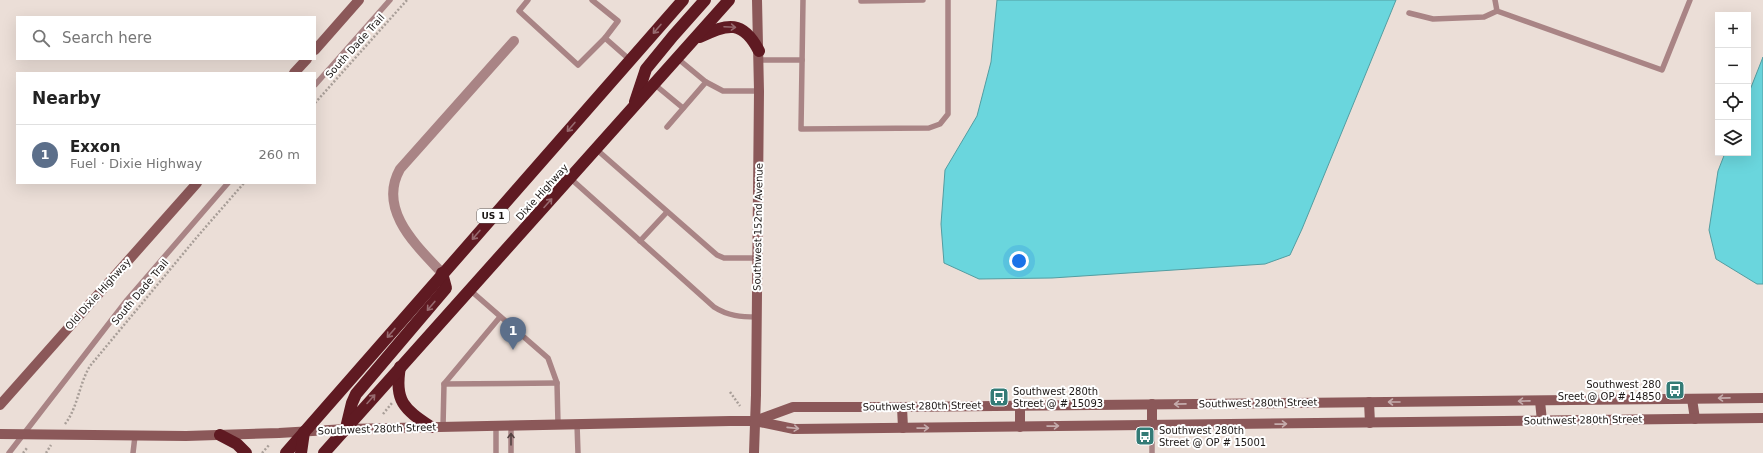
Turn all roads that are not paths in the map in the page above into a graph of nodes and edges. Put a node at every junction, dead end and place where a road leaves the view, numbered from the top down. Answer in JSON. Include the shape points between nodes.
{"nodes":[{"id":1,"x":359,"y":0,"type":"edge"},
{"id":2,"x":390,"y":0,"type":"edge"},
{"id":3,"x":528,"y":0,"type":"edge"},
{"id":4,"x":592,"y":0,"type":"edge"},
{"id":5,"x":683,"y":0,"type":"edge"},
{"id":6,"x":705,"y":0,"type":"edge"},
{"id":7,"x":729,"y":0,"type":"edge"},
{"id":8,"x":757,"y":0,"type":"edge"},
{"id":9,"x":803,"y":0,"type":"edge"},
{"id":10,"x":923,"y":0,"type":"edge"},
{"id":11,"x":948,"y":0,"type":"edge"},
{"id":12,"x":1495,"y":0,"type":"edge"},
{"id":13,"x":1690,"y":0,"type":"edge"},
{"id":14,"x":861,"y":1,"type":"edge"},
{"id":15,"x":1497,"y":11,"type":"junction"},
{"id":16,"x":1409,"y":13,"type":"dead end"},
{"id":17,"x":604,"y":38,"type":"junction"},
{"id":18,"x":694,"y":40,"type":"junction"},
{"id":19,"x":514,"y":41,"type":"dead end"},
{"id":20,"x":316,"y":49,"type":"edge"},
{"id":21,"x":759,"y":56,"type":"junction"},
{"id":22,"x":677,"y":58,"type":"junction"},
{"id":23,"x":306,"y":60,"type":"edge"},
{"id":24,"x":630,"y":60,"type":"junction"},
{"id":25,"x":802,"y":60,"type":"junction"},
{"id":26,"x":295,"y":72,"type":"edge"},
{"id":27,"x":706,"y":82,"type":"junction"},
{"id":28,"x":316,"y":84,"type":"edge"},
{"id":29,"x":654,"y":84,"type":"junction"},
{"id":30,"x":759,"y":91,"type":"junction"},
{"id":31,"x":683,"y":108,"type":"junction"},
{"id":32,"x":632,"y":109,"type":"junction"},
{"id":33,"x":667,"y":127,"type":"dead end"},
{"id":34,"x":596,"y":149,"type":"junction"},
{"id":35,"x":570,"y":178,"type":"junction"},
{"id":36,"x":196,"y":184,"type":"edge"},
{"id":37,"x":227,"y":184,"type":"edge"},
{"id":38,"x":667,"y":212,"type":"junction"},
{"id":39,"x":640,"y":241,"type":"junction"},
{"id":40,"x":757,"y":258,"type":"junction"},
{"id":41,"x":442,"y":273,"type":"junction"},
{"id":42,"x":470,"y":290,"type":"junction"},
{"id":43,"x":500,"y":317,"type":"junction"},
{"id":44,"x":757,"y":317,"type":"junction"},
{"id":45,"x":400,"y":367,"type":"junction"},
{"id":46,"x":557,"y":383,"type":"junction"},
{"id":47,"x":444,"y":384,"type":"junction"},
{"id":48,"x":1763,"y":398,"type":"edge"},
{"id":49,"x":1692,"y":399,"type":"junction"},
{"id":50,"x":1540,"y":401,"type":"junction"},
{"id":51,"x":1369,"y":402,"type":"junction"},
{"id":52,"x":1152,"y":404,"type":"junction"},
{"id":53,"x":0,"y":405,"type":"edge"},
{"id":54,"x":1020,"y":405,"type":"junction"},
{"id":55,"x":902,"y":407,"type":"junction"},
{"id":56,"x":1763,"y":418,"type":"edge"},
{"id":57,"x":1695,"y":419,"type":"junction"},
{"id":58,"x":755,"y":421,"type":"junction"},
{"id":59,"x":1542,"y":421,"type":"junction"},
{"id":60,"x":1370,"y":423,"type":"junction"},
{"id":61,"x":558,"y":424,"type":"junction"},
{"id":62,"x":577,"y":424,"type":"junction"},
{"id":63,"x":511,"y":425,"type":"junction"},
{"id":64,"x":1152,"y":425,"type":"junction"},
{"id":65,"x":496,"y":426,"type":"junction"},
{"id":66,"x":431,"y":427,"type":"junction"},
{"id":67,"x":443,"y":427,"type":"junction"},
{"id":68,"x":1020,"y":427,"type":"junction"},
{"id":69,"x":903,"y":428,"type":"junction"},
{"id":70,"x":346,"y":429,"type":"junction"},
{"id":71,"x":304,"y":432,"type":"junction"},
{"id":72,"x":0,"y":434,"type":"edge"},
{"id":73,"x":23,"y":435,"type":"junction"},
{"id":74,"x":220,"y":435,"type":"junction"},
{"id":75,"x":135,"y":436,"type":"junction"},
{"id":76,"x":9,"y":453,"type":"edge"},
{"id":77,"x":133,"y":453,"type":"edge"},
{"id":78,"x":246,"y":453,"type":"edge"},
{"id":79,"x":286,"y":453,"type":"edge"},
{"id":80,"x":301,"y":453,"type":"edge"},
{"id":81,"x":324,"y":453,"type":"edge"},
{"id":82,"x":496,"y":453,"type":"edge"},
{"id":83,"x":511,"y":453,"type":"edge"},
{"id":84,"x":578,"y":453,"type":"edge"},
{"id":85,"x":754,"y":453,"type":"edge"},
{"id":86,"x":1152,"y":453,"type":"edge"}],
"edges":[{"from":1,"to":20,"type":"street"},
{"from":2,"to":28,"type":"lane"},
{"from":3,"to":17,"type":"lane","via":[[519,11],[578,65]]},
{"from":4,"to":17,"type":"lane","via":[[618,21]]},
{"from":5,"to":24,"type":"highway","name":"Dixie Highway","number":"US 1","one_way":true},
{"from":6,"to":32,"type":"highway","via":[[646,70]]},
{"from":7,"to":18,"type":"highway","name":"Dixie Highway"},
{"from":8,"to":21,"type":"street","name":"Southwest 152nd Avenue"},
{"from":9,"to":25,"type":"lane"},
{"from":10,"to":14,"type":"lane"},
{"from":11,"to":25,"type":"lane","via":[[948,114],[940,124],[929,128],[801,129]]},
{"from":12,"to":15,"type":"lane"},
{"from":13,"to":15,"type":"lane","via":[[1662,70]]},
{"from":15,"to":16,"type":"lane","via":[[1484,17],[1433,19]]},
{"from":17,"to":24,"type":"lane"},
{"from":18,"to":21,"type":"highway","one_way":true,"via":[[718,28],[736,28],[752,38]]},
{"from":18,"to":22,"type":"highway","name":"Dixie Highway"},
{"from":19,"to":41,"type":"street","via":[[396,176],[393,194],[400,223],[415,244]]},
{"from":21,"to":25,"type":"lane"},
{"from":21,"to":30,"type":"street","name":"Southwest 152nd Avenue"},
{"from":22,"to":27,"type":"lane"},
{"from":22,"to":29,"type":"highway","name":"Dixie Highway"},
{"from":23,"to":26,"type":"street"},
{"from":24,"to":41,"type":"highway","name":"Dixie Highway","number":"US 1","one_way":true},
{"from":27,"to":30,"type":"lane","via":[[723,91]]},
{"from":27,"to":31,"type":"lane"},
{"from":29,"to":31,"type":"lane"},
{"from":29,"to":32,"type":"highway","name":"Dixie Highway"},
{"from":30,"to":40,"type":"street","name":"Southwest 152nd Avenue"},
{"from":31,"to":33,"type":"lane"},
{"from":32,"to":34,"type":"highway","name":"Dixie Highway"},
{"from":34,"to":35,"type":"highway","name":"Dixie Highway"},
{"from":34,"to":38,"type":"lane"},
{"from":35,"to":39,"type":"lane"},
{"from":42,"to":35,"type":"highway","name":"Dixie Highway","one_way":true},
{"from":36,"to":53,"type":"street","name":"Old Dixie Highway"},
{"from":37,"to":73,"type":"lane","via":[[127,300]]},
{"from":38,"to":39,"type":"lane"},
{"from":38,"to":40,"type":"lane","via":[[717,255],[724,258]]},
{"from":39,"to":44,"type":"lane","via":[[720,311],[737,317]]},
{"from":40,"to":44,"type":"street","name":"Southwest 152nd Avenue"},
{"from":41,"to":70,"type":"highway","one_way":true,"via":[[446,288],[356,394]]},
{"from":41,"to":71,"type":"highway","name":"Dixie Highway","number":"US 1","one_way":true},
{"from":42,"to":43,"type":"lane"},
{"from":42,"to":45,"type":"highway","name":"Dixie Highway"},
{"from":43,"to":46,"type":"lane","via":[[548,358]]},
{"from":43,"to":47,"type":"lane"},
{"from":44,"to":58,"type":"street","name":"Southwest 152nd Avenue"},
{"from":45,"to":66,"type":"highway","via":[[398,388],[403,404],[412,414]]},
{"from":70,"to":45,"type":"highway","name":"Dixie Highway","one_way":true},
{"from":46,"to":47,"type":"lane"},
{"from":46,"to":61,"type":"lane"},
{"from":47,"to":67,"type":"lane"},
{"from":48,"to":49,"type":"street","name":"Southwest 280th Street","one_way":true},
{"from":49,"to":50,"type":"street","name":"Southwest 280th Street"},
{"from":49,"to":57,"type":"street"},
{"from":50,"to":51,"type":"street","name":"Southwest 280th Street","one_way":true},
{"from":50,"to":59,"type":"street"},
{"from":51,"to":52,"type":"street","name":"Southwest 280th Street","one_way":true},
{"from":51,"to":60,"type":"street"},
{"from":52,"to":54,"type":"street","name":"Southwest 280th Street"},
{"from":52,"to":64,"type":"street"},
{"from":54,"to":55,"type":"street","name":"Southwest 280th Street"},
{"from":54,"to":68,"type":"street"},
{"from":55,"to":58,"type":"street","name":"Southwest 280th Street","via":[[793,407]]},
{"from":55,"to":69,"type":"street"},
{"from":56,"to":57,"type":"street","name":"Southwest 280th Street"},
{"from":57,"to":59,"type":"street","name":"Southwest 280th Street"},
{"from":58,"to":62,"type":"street","name":"Southwest 280th Street"},
{"from":58,"to":69,"type":"street","name":"Southwest 280th Street","one_way":true,"via":[[794,429]]},
{"from":58,"to":85,"type":"street","name":"Southwest 152nd Avenue"},
{"from":59,"to":60,"type":"street","name":"Southwest 280th Street"},
{"from":64,"to":60,"type":"street","name":"Southwest 280th Street","one_way":true},
{"from":61,"to":62,"type":"street","name":"Southwest 280th Street"},
{"from":61,"to":63,"type":"street","name":"Southwest 280th Street"},
{"from":62,"to":84,"type":"lane"},
{"from":63,"to":65,"type":"street","name":"Southwest 280th Street"},
{"from":83,"to":63,"type":"lane","one_way":true},
{"from":68,"to":64,"type":"street","name":"Southwest 280th Street","one_way":true},
{"from":64,"to":86,"type":"lane"},
{"from":65,"to":67,"type":"street","name":"Southwest 280th Street"},
{"from":65,"to":82,"type":"lane"},
{"from":66,"to":67,"type":"street","name":"Southwest 280th Street"},
{"from":66,"to":70,"type":"street","name":"Southwest 280th Street"},
{"from":69,"to":68,"type":"street","name":"Southwest 280th Street","one_way":true},
{"from":70,"to":71,"type":"street","name":"Southwest 280th Street"},
{"from":70,"to":81,"type":"highway","name":"Dixie Highway"},
{"from":71,"to":74,"type":"street","name":"Southwest 280th Street"},
{"from":71,"to":79,"type":"highway","name":"Dixie Highway","number":"US 1"},
{"from":71,"to":80,"type":"highway"},
{"from":72,"to":73,"type":"street","name":"Southwest 280th Street"},
{"from":73,"to":75,"type":"street","name":"Southwest 280th Street"},
{"from":73,"to":76,"type":"lane"},
{"from":74,"to":75,"type":"street","name":"Southwest 280th Street"},
{"from":74,"to":78,"type":"highway","via":[[237,444]]},
{"from":75,"to":77,"type":"lane"}]}
